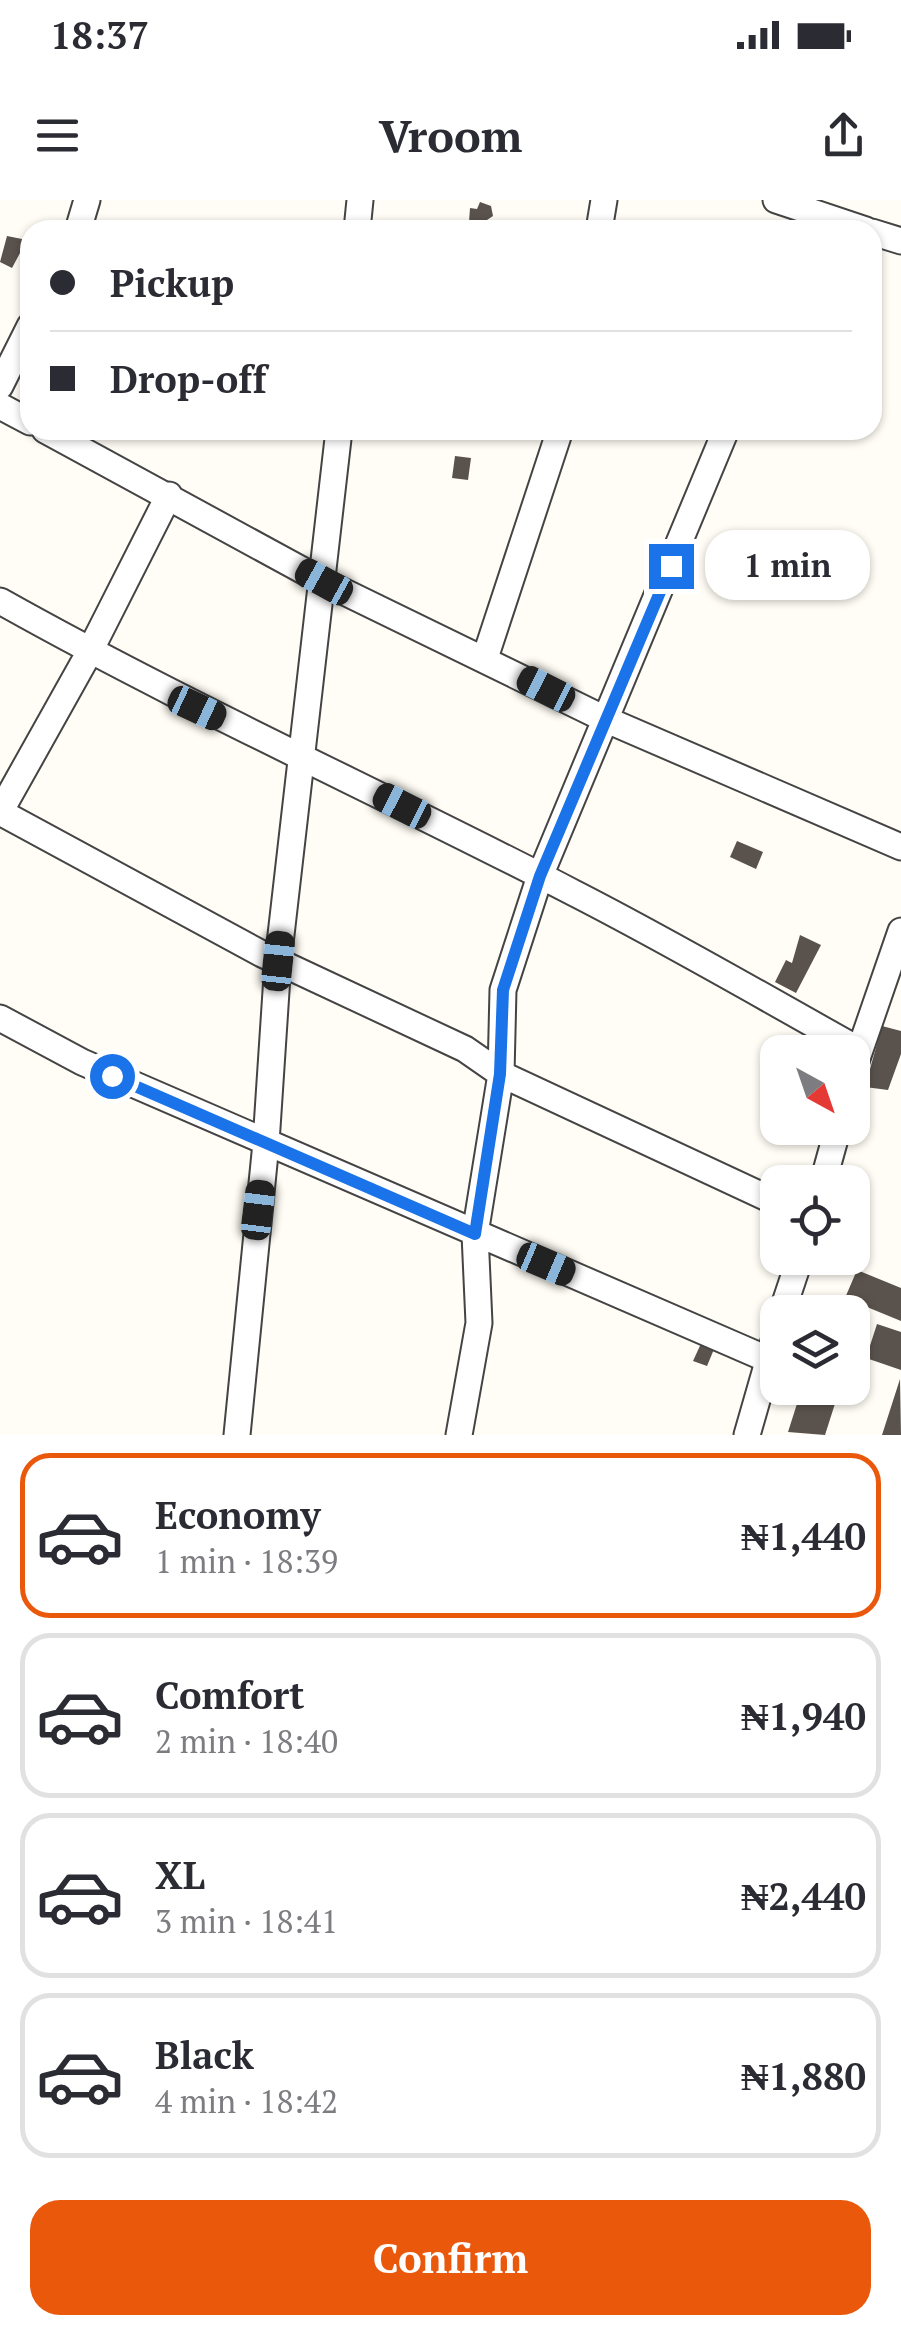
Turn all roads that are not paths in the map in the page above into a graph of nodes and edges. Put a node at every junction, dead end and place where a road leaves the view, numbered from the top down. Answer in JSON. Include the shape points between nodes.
{"nodes":[{"id":1,"x":776,"y":200,"type":"edge"},
{"id":2,"x":806,"y":213,"type":"edge"},
{"id":3,"x":831,"y":220,"type":"edge"},
{"id":4,"x":20,"y":346,"type":"edge"},
{"id":5,"x":0,"y":386,"type":"edge"},
{"id":6,"x":64,"y":440,"type":"edge"},
{"id":7,"x":338,"y":440,"type":"edge"},
{"id":8,"x":557,"y":440,"type":"edge"},
{"id":9,"x":722,"y":440,"type":"edge"},
{"id":10,"x":169,"y":495,"type":"junction"},
{"id":11,"x":324,"y":582,"type":"junction"},
{"id":12,"x":0,"y":601,"type":"edge"},
{"id":13,"x":89,"y":653,"type":"junction"},
{"id":14,"x":485,"y":658,"type":"junction"},
{"id":15,"x":607,"y":720,"type":"junction"},
{"id":16,"x":300,"y":754,"type":"junction"},
{"id":17,"x":0,"y":812,"type":"edge"},
{"id":18,"x":901,"y":846,"type":"edge"},
{"id":19,"x":540,"y":876,"type":"junction"},
{"id":20,"x":901,"y":931,"type":"edge"},
{"id":21,"x":278,"y":961,"type":"junction"},
{"id":22,"x":0,"y":1018,"type":"edge"},
{"id":23,"x":812,"y":1035,"type":"edge"},
{"id":24,"x":865,"y":1035,"type":"edge"},
{"id":25,"x":500,"y":1074,"type":"junction"},
{"id":26,"x":266,"y":1142,"type":"junction"},
{"id":27,"x":760,"y":1195,"type":"edge"},
{"id":28,"x":475,"y":1234,"type":"junction"},
{"id":29,"x":760,"y":1355,"type":"edge"},
{"id":30,"x":760,"y":1386,"type":"edge"},
{"id":31,"x":237,"y":1435,"type":"edge"},
{"id":32,"x":459,"y":1435,"type":"edge"},
{"id":33,"x":748,"y":1435,"type":"edge"}],
"edges":[{"from":1,"to":2,"type":"street"},
{"from":2,"to":3,"type":"street"},
{"from":4,"to":5,"type":"street"},
{"from":6,"to":10,"type":"street"},
{"from":7,"to":11,"type":"street"},
{"from":8,"to":14,"type":"street"},
{"from":9,"to":15,"type":"street"},
{"from":10,"to":11,"type":"street"},
{"from":10,"to":13,"type":"street"},
{"from":11,"to":14,"type":"street"},
{"from":11,"to":16,"type":"street"},
{"from":12,"to":13,"type":"street"},
{"from":13,"to":16,"type":"street"},
{"from":13,"to":17,"type":"street"},
{"from":14,"to":15,"type":"street"},
{"from":15,"to":18,"type":"street"},
{"from":15,"to":19,"type":"street"},
{"from":16,"to":19,"type":"street"},
{"from":16,"to":21,"type":"street"},
{"from":17,"to":21,"type":"street"},
{"from":19,"to":23,"type":"street"},
{"from":19,"to":25,"type":"street","via":[[503,990]]},
{"from":20,"to":24,"type":"street"},
{"from":21,"to":25,"type":"street","via":[[466,1049]]},
{"from":21,"to":26,"type":"street"},
{"from":22,"to":26,"type":"street","via":[[82,1062]]},
{"from":25,"to":27,"type":"street"},
{"from":25,"to":28,"type":"street"},
{"from":26,"to":28,"type":"street"},
{"from":26,"to":31,"type":"street"},
{"from":28,"to":29,"type":"street"},
{"from":28,"to":32,"type":"street","via":[[479,1323]]},
{"from":30,"to":33,"type":"street"}]}
